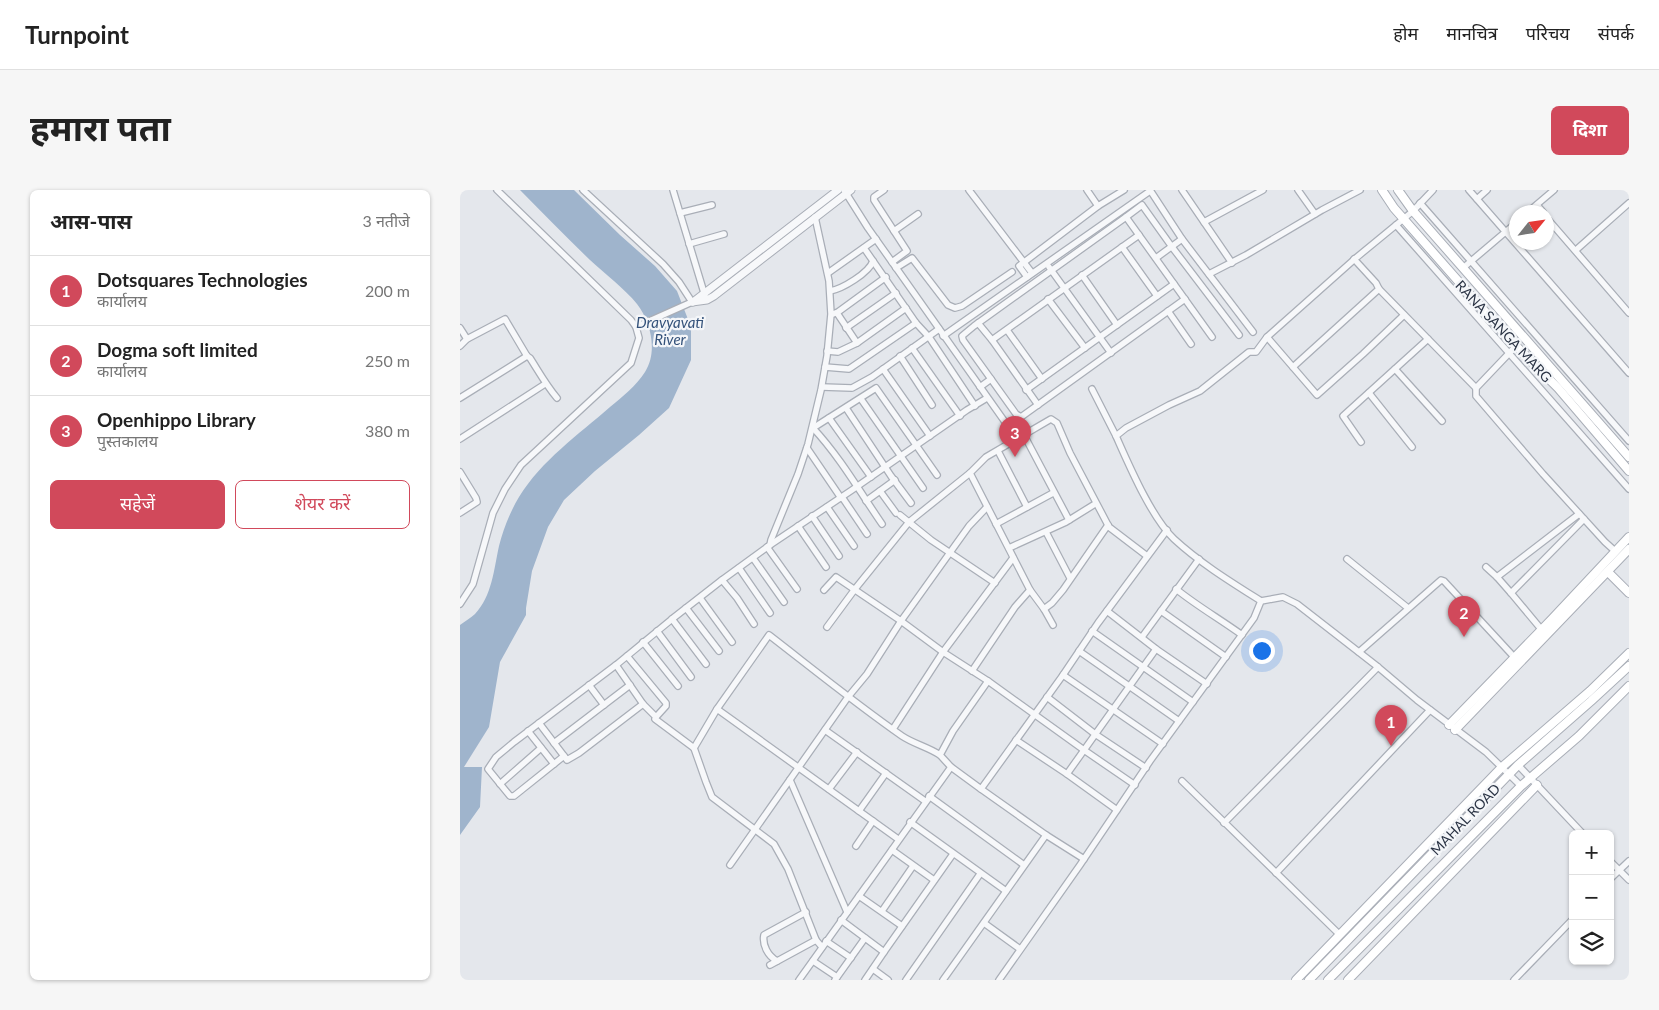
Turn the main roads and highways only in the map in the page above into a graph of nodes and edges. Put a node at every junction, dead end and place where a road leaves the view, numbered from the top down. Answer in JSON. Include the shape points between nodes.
{"nodes":[{"id":1,"x":1382,"y":190,"type":"edge"},
{"id":2,"x":1398,"y":190,"type":"edge"},
{"id":3,"x":1629,"y":456,"type":"edge"},
{"id":4,"x":1629,"y":471,"type":"edge"},
{"id":5,"x":1629,"y":537,"type":"edge"},
{"id":6,"x":1629,"y":549,"type":"edge"},
{"id":7,"x":1608,"y":572,"type":"junction"},
{"id":8,"x":1629,"y":593,"type":"edge"},
{"id":9,"x":1628,"y":655,"type":"edge"},
{"id":10,"x":1629,"y":666,"type":"edge"},
{"id":11,"x":1629,"y":686,"type":"edge"},
{"id":12,"x":1537,"y":785,"type":"road end"},
{"id":13,"x":1296,"y":980,"type":"edge"},
{"id":14,"x":1309,"y":980,"type":"edge"},
{"id":15,"x":1328,"y":980,"type":"edge"},
{"id":16,"x":1348,"y":980,"type":"edge"}],
"edges":[{"from":1,"to":4,"type":"main road","name":"RANA SANGA MARG","via":[[1459,282],[1558,388]]},
{"from":2,"to":3,"type":"main road","name":"RANA SANGA MARG"},
{"from":5,"to":7,"type":"main road","via":[[1452,727]]},
{"from":6,"to":7,"type":"main road"},
{"from":7,"to":8,"type":"main road"},
{"from":9,"to":13,"type":"main road","via":[[1502,768]]},
{"from":10,"to":14,"type":"main road","name":"MAHAL ROAD","via":[[1518,765]]},
{"from":11,"to":15,"type":"main road","name":"MAHAL ROAD","via":[[1579,736],[1521,786]]},
{"from":12,"to":16,"type":"main road"}]}
